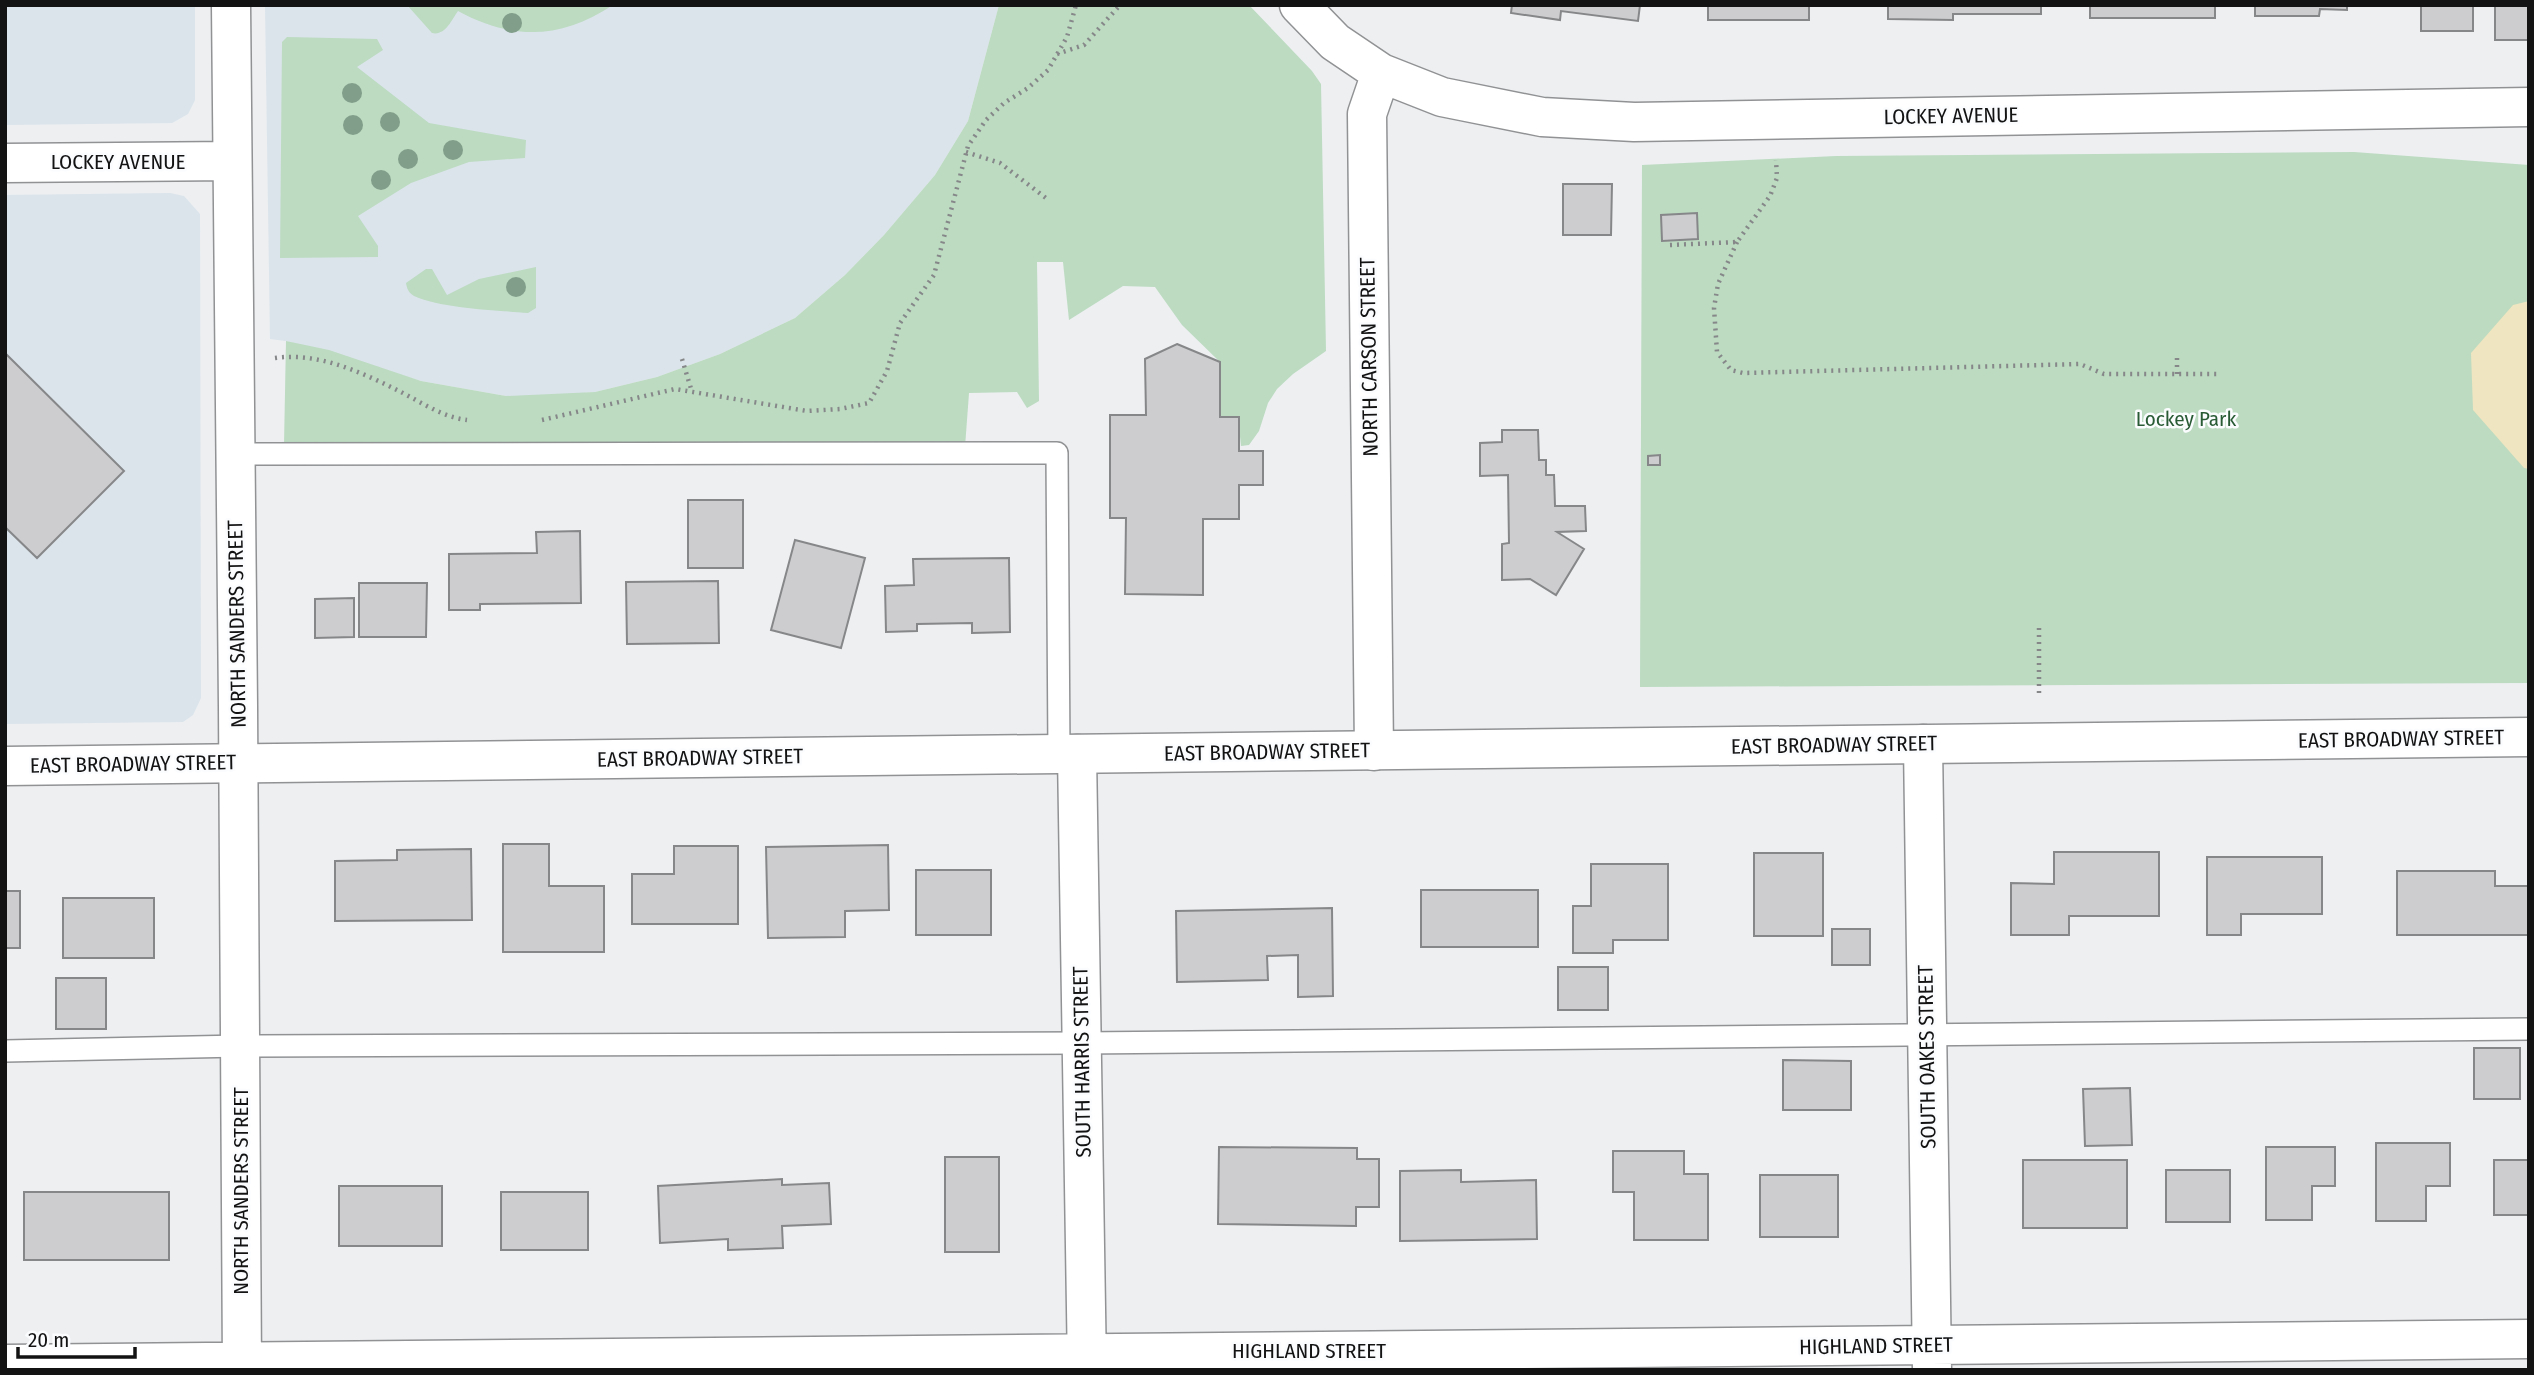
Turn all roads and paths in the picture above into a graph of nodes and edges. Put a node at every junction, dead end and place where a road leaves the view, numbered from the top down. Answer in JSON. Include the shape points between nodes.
{"nodes":[{"id":1,"x":231,"y":5,"type":"edge"},
{"id":2,"x":1076,"y":5,"type":"edge"},
{"id":3,"x":1120,"y":5,"type":"edge"},
{"id":4,"x":1299,"y":5,"type":"edge"},
{"id":5,"x":1057,"y":54,"type":"junction"},
{"id":6,"x":1381,"y":72,"type":"junction"},
{"id":7,"x":2529,"y":107,"type":"edge"},
{"id":8,"x":966,"y":152,"type":"junction"},
{"id":9,"x":1776,"y":159,"type":"dead end"},
{"id":10,"x":232,"y":162,"type":"junction"},
{"id":11,"x":5,"y":163,"type":"edge"},
{"id":12,"x":1046,"y":198,"type":"dead end"},
{"id":13,"x":1737,"y":242,"type":"junction"},
{"id":14,"x":1670,"y":245,"type":"dead end"},
{"id":15,"x":275,"y":358,"type":"dead end"},
{"id":16,"x":2177,"y":358,"type":"dead end"},
{"id":17,"x":682,"y":359,"type":"dead end"},
{"id":18,"x":2177,"y":374,"type":"junction"},
{"id":19,"x":2220,"y":374,"type":"dead end"},
{"id":20,"x":692,"y":392,"type":"junction"},
{"id":21,"x":535,"y":421,"type":"dead end"},
{"id":22,"x":477,"y":422,"type":"dead end"},
{"id":23,"x":235,"y":454,"type":"junction"},
{"id":24,"x":2039,"y":628,"type":"dead end"},
{"id":25,"x":2039,"y":694,"type":"dead end"},
{"id":26,"x":2529,"y":737,"type":"edge"},
{"id":27,"x":1923,"y":744,"type":"junction"},
{"id":28,"x":1374,"y":751,"type":"junction"},
{"id":29,"x":1068,"y":754,"type":"junction"},
{"id":30,"x":239,"y":763,"type":"junction"},
{"id":31,"x":5,"y":766,"type":"edge"},
{"id":32,"x":2529,"y":1029,"type":"edge"},
{"id":33,"x":1927,"y":1036,"type":"junction"},
{"id":34,"x":1082,"y":1043,"type":"junction"},
{"id":35,"x":240,"y":1046,"type":"junction"},
{"id":36,"x":5,"y":1051,"type":"edge"},
{"id":37,"x":2529,"y":1339,"type":"edge"},
{"id":38,"x":1932,"y":1358,"type":"edge"},
{"id":39,"x":1087,"y":1361,"type":"edge"},
{"id":40,"x":5,"y":1364,"type":"edge"},
{"id":41,"x":242,"y":1365,"type":"edge"}],
"edges":[{"from":1,"to":10,"type":"street","name":"NORTH SANDERS STREET"},
{"from":2,"to":5,"type":"path"},
{"from":3,"to":5,"type":"path","via":[[1084,45]]},
{"from":4,"to":6,"type":"street","via":[[1335,42]]},
{"from":5,"to":8,"type":"path","via":[[1048,70],[986,120]]},
{"from":6,"to":7,"type":"street","name":"LOCKEY AVENUE","via":[[1442,97],[1542,117],[1634,122]]},
{"from":6,"to":28,"type":"street","name":"NORTH CARSON STREET","via":[[1367,114]]},
{"from":8,"to":12,"type":"path","via":[[1000,163]]},
{"from":8,"to":20,"type":"path","via":[[934,275],[900,323],[887,371],[869,403],[807,411]]},
{"from":9,"to":13,"type":"path","via":[[1777,178],[1770,196]]},
{"from":10,"to":11,"type":"street","name":"LOCKEY AVENUE"},
{"from":10,"to":23,"type":"street","name":"NORTH SANDERS STREET"},
{"from":13,"to":14,"type":"path"},
{"from":13,"to":18,"type":"path","via":[[1718,284],[1714,308],[1717,352],[1731,370],[2080,364],[2104,374]]},
{"from":15,"to":22,"type":"path","via":[[305,356],[326,361],[453,419]]},
{"from":16,"to":18,"type":"path"},
{"from":17,"to":20,"type":"path"},
{"from":18,"to":19,"type":"path"},
{"from":20,"to":21,"type":"path","via":[[675,389]]},
{"from":23,"to":29,"type":"lane","via":[[1057,453]]},
{"from":23,"to":30,"type":"street","name":"NORTH SANDERS STREET"},
{"from":24,"to":25,"type":"path"},
{"from":26,"to":27,"type":"street","name":"EAST BROADWAY STREET"},
{"from":27,"to":28,"type":"street","name":"EAST BROADWAY STREET"},
{"from":27,"to":33,"type":"street","name":"SOUTH OAKES STREET"},
{"from":28,"to":29,"type":"street","name":"EAST BROADWAY STREET"},
{"from":29,"to":30,"type":"street","name":"EAST BROADWAY STREET"},
{"from":29,"to":34,"type":"street","name":"SOUTH HARRIS STREET"},
{"from":30,"to":31,"type":"street","name":"EAST BROADWAY STREET"},
{"from":30,"to":35,"type":"street","name":"NORTH SANDERS STREET"},
{"from":32,"to":33,"type":"lane"},
{"from":33,"to":34,"type":"lane"},
{"from":33,"to":38,"type":"street","name":"SOUTH OAKES STREET"},
{"from":34,"to":35,"type":"lane"},
{"from":34,"to":39,"type":"street","name":"SOUTH HARRIS STREET"},
{"from":35,"to":36,"type":"lane"},
{"from":35,"to":41,"type":"street","name":"NORTH SANDERS STREET"},
{"from":37,"to":38,"type":"street","name":"HIGHLAND STREET"},
{"from":38,"to":39,"type":"street","name":"HIGHLAND STREET"},
{"from":39,"to":41,"type":"street","name":"HIGHLAND STREET"},
{"from":40,"to":41,"type":"street","name":"HIGHLAND STREET"}]}
